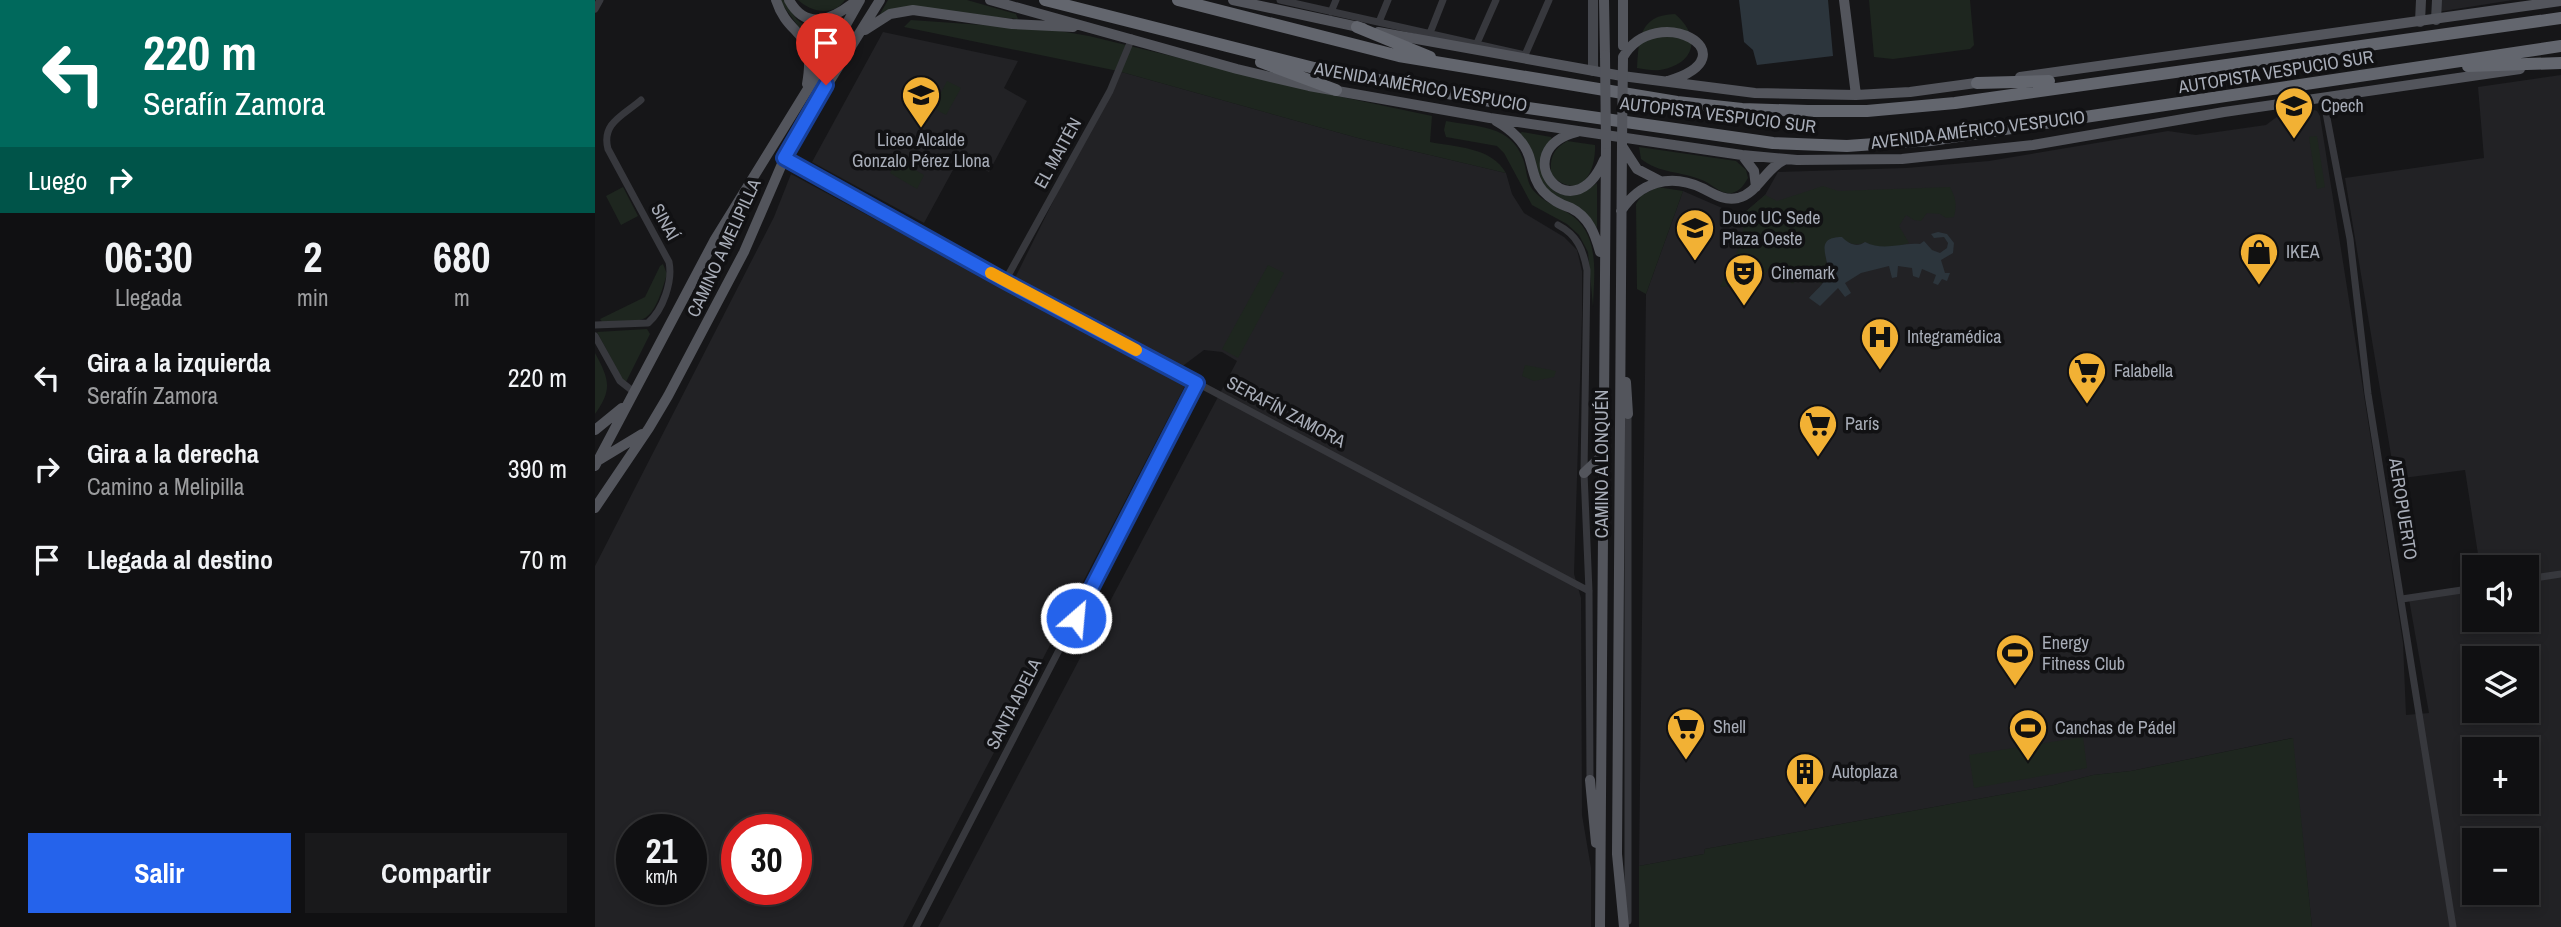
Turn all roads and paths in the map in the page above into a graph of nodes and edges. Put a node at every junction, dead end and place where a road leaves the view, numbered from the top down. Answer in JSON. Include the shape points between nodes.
{"nodes":[{"id":1,"x":600,"y":0,"type":"edge"},
{"id":2,"x":776,"y":0,"type":"edge"},
{"id":3,"x":789,"y":0,"type":"edge"},
{"id":4,"x":858,"y":0,"type":"edge"},
{"id":5,"x":880,"y":0,"type":"edge"},
{"id":6,"x":990,"y":0,"type":"edge"},
{"id":7,"x":1045,"y":0,"type":"edge"},
{"id":8,"x":1178,"y":0,"type":"edge"},
{"id":9,"x":1233,"y":0,"type":"edge"},
{"id":10,"x":1281,"y":0,"type":"edge"},
{"id":11,"x":1336,"y":0,"type":"edge"},
{"id":12,"x":1388,"y":0,"type":"edge"},
{"id":13,"x":1443,"y":0,"type":"edge"},
{"id":14,"x":1496,"y":0,"type":"edge"},
{"id":15,"x":1549,"y":0,"type":"edge"},
{"id":16,"x":1593,"y":0,"type":"edge"},
{"id":17,"x":1604,"y":0,"type":"edge"},
{"id":18,"x":1623,"y":0,"type":"edge"},
{"id":19,"x":1844,"y":0,"type":"edge"},
{"id":20,"x":2421,"y":0,"type":"edge"},
{"id":21,"x":2437,"y":0,"type":"edge"},
{"id":22,"x":2561,"y":1,"type":"edge"},
{"id":23,"x":595,"y":9,"type":"edge"},
{"id":24,"x":1331,"y":12,"type":"junction"},
{"id":25,"x":2561,"y":18,"type":"edge"},
{"id":26,"x":2436,"y":20,"type":"junction"},
{"id":27,"x":1379,"y":22,"type":"junction"},
{"id":28,"x":2420,"y":22,"type":"junction"},
{"id":29,"x":1357,"y":27,"type":"junction"},
{"id":30,"x":1633,"y":28,"type":"dead end"},
{"id":31,"x":1098,"y":29,"type":"junction"},
{"id":32,"x":1700,"y":30,"type":"dead end"},
{"id":33,"x":1430,"y":33,"type":"junction"},
{"id":34,"x":1132,"y":38,"type":"junction"},
{"id":35,"x":855,"y":39,"type":"junction"},
{"id":36,"x":1477,"y":43,"type":"junction"},
{"id":37,"x":1215,"y":44,"type":"junction"},
{"id":38,"x":2561,"y":46,"type":"edge"},
{"id":39,"x":1525,"y":55,"type":"junction"},
{"id":40,"x":1623,"y":58,"type":"junction"},
{"id":41,"x":2561,"y":63,"type":"edge"},
{"id":42,"x":1549,"y":64,"type":"junction"},
{"id":43,"x":1453,"y":66,"type":"junction"},
{"id":44,"x":2412,"y":68,"type":"junction"},
{"id":45,"x":1593,"y":71,"type":"junction"},
{"id":46,"x":2134,"y":77,"type":"junction"},
{"id":47,"x":1662,"y":82,"type":"junction"},
{"id":48,"x":1977,"y":83,"type":"junction"},
{"id":49,"x":1336,"y":90,"type":"junction"},
{"id":50,"x":804,"y":94,"type":"junction"},
{"id":51,"x":1856,"y":95,"type":"junction"},
{"id":52,"x":2323,"y":97,"type":"junction"},
{"id":53,"x":641,"y":100,"type":"dead end"},
{"id":54,"x":1490,"y":118,"type":"junction"},
{"id":55,"x":1580,"y":131,"type":"junction"},
{"id":56,"x":1622,"y":145,"type":"junction"},
{"id":57,"x":1606,"y":149,"type":"junction"},
{"id":58,"x":1742,"y":155,"type":"junction"},
{"id":59,"x":784,"y":158,"type":"junction"},
{"id":60,"x":1784,"y":160,"type":"junction"},
{"id":61,"x":1660,"y":181,"type":"junction"},
{"id":62,"x":1756,"y":187,"type":"junction"},
{"id":63,"x":1621,"y":211,"type":"junction"},
{"id":64,"x":1558,"y":225,"type":"dead end"},
{"id":65,"x":1604,"y":269,"type":"junction"},
{"id":66,"x":1005,"y":281,"type":"junction"},
{"id":67,"x":595,"y":325,"type":"edge"},
{"id":68,"x":595,"y":336,"type":"edge"},
{"id":69,"x":1620,"y":340,"type":"junction"},
{"id":70,"x":1197,"y":383,"type":"junction"},
{"id":71,"x":631,"y":397,"type":"junction"},
{"id":72,"x":1628,"y":414,"type":"joint"},
{"id":73,"x":649,"y":428,"type":"junction"},
{"id":74,"x":595,"y":430,"type":"edge"},
{"id":75,"x":1603,"y":455,"type":"junction"},
{"id":76,"x":596,"y":462,"type":"edge"},
{"id":77,"x":1584,"y":473,"type":"junction"},
{"id":78,"x":595,"y":508,"type":"edge"},
{"id":79,"x":2561,"y":574,"type":"edge"},
{"id":80,"x":2539,"y":577,"type":"edge"},
{"id":81,"x":2462,"y":590,"type":"edge"},
{"id":82,"x":1589,"y":591,"type":"junction"},
{"id":83,"x":2402,"y":599,"type":"junction"},
{"id":84,"x":1590,"y":780,"type":"joint"},
{"id":85,"x":1601,"y":865,"type":"junction"},
{"id":86,"x":916,"y":927,"type":"edge"},
{"id":87,"x":1600,"y":927,"type":"edge"},
{"id":88,"x":1625,"y":927,"type":"edge"},
{"id":89,"x":2453,"y":927,"type":"edge"}],
"edges":[{"from":1,"to":23,"type":"street"},
{"from":2,"to":50,"type":"main road","via":[[808,47]]},
{"from":3,"to":4,"type":"main road","via":[[802,15],[819,20],[833,17]]},
{"from":4,"to":50,"type":"main road","name":"CAMINO A MELIPILLA"},
{"from":5,"to":35,"type":"main road","name":"CAMINO A MELIPILLA"},
{"from":6,"to":31,"type":"main road","name":"AVENIDA AMÉRICO VESPUCIO"},
{"from":7,"to":37,"type":"highway","name":"AUTOPISTA VESPUCIO SUR"},
{"from":8,"to":43,"type":"highway","name":"AUTOPISTA VESPUCIO SUR","via":[[1360,48]]},
{"from":9,"to":29,"type":"main road"},
{"from":10,"to":24,"type":"street"},
{"from":11,"to":24,"type":"street"},
{"from":12,"to":27,"type":"street"},
{"from":13,"to":33,"type":"street"},
{"from":14,"to":36,"type":"street"},
{"from":15,"to":39,"type":"street"},
{"from":16,"to":45,"type":"street"},
{"from":17,"to":57,"type":"main road","name":"CAMINO A LONQUÉN","bridge":true},
{"from":18,"to":40,"type":"main road","name":"CAMINO A LONQUÉN"},
{"from":19,"to":51,"type":"main road"},
{"from":20,"to":28,"type":"street"},
{"from":21,"to":26,"type":"street"},
{"from":22,"to":26,"type":"main road"},
{"from":24,"to":27,"type":"street"},
{"from":25,"to":46,"type":"highway","name":"AUTOPISTA VESPUCIO SUR"},
{"from":26,"to":28,"type":"main road"},
{"from":27,"to":33,"type":"street"},
{"from":28,"to":48,"type":"main road"},
{"from":29,"to":42,"type":"main road"},
{"from":29,"to":43,"type":"highway"},
{"from":30,"to":40,"type":"main road"},
{"from":31,"to":34,"type":"main road","name":"AVENIDA AMÉRICO VESPUCIO"},
{"from":31,"to":35,"type":"main road","via":[[907,11],[885,16]]},
{"from":32,"to":47,"type":"main road","via":[[1702,48],[1696,64],[1683,75]]},
{"from":33,"to":36,"type":"street"},
{"from":34,"to":49,"type":"main road","name":"AVENIDA AMÉRICO VESPUCIO","via":[[1249,72]]},
{"from":34,"to":66,"type":"street","name":"EL MAITÉN","via":[[1110,91]]},
{"from":35,"to":59,"type":"main road","name":"CAMINO A MELIPILLA"},
{"from":36,"to":39,"type":"street"},
{"from":37,"to":44,"type":"highway","name":"AUTOPISTA VESPUCIO SUR","via":[[1479,100],[1746,140],[1823,146],[1931,140]]},
{"from":37,"to":49,"type":"highway"},
{"from":38,"to":44,"type":"highway","name":"AUTOPISTA VESPUCIO SUR"},
{"from":39,"to":42,"type":"main road"},
{"from":40,"to":56,"type":"main road","name":"CAMINO A LONQUÉN","bridge":true},
{"from":41,"to":44,"type":"highway"},
{"from":41,"to":52,"type":"main road","name":"AVENIDA AMÉRICO VESPUCIO"},
{"from":42,"to":45,"type":"main road"},
{"from":43,"to":46,"type":"highway","name":"AUTOPISTA VESPUCIO SUR","via":[[1688,103],[1808,111],[1925,106]]},
{"from":45,"to":47,"type":"main road"},
{"from":46,"to":48,"type":"highway"},
{"from":47,"to":51,"type":"main road","via":[[1755,93]]},
{"from":48,"to":51,"type":"main road"},
{"from":49,"to":54,"type":"main road","name":"AVENIDA AMÉRICO VESPUCIO"},
{"from":50,"to":71,"type":"main road","name":"CAMINO A MELIPILLA","via":[[714,241]]},
{"from":52,"to":60,"type":"main road","name":"AVENIDA AMÉRICO VESPUCIO","via":[[1969,153],[1869,161]]},
{"from":52,"to":83,"type":"street","name":"AEROPUERTO","via":[[2350,239],[2368,394]]},
{"from":53,"to":67,"type":"street","name":"SINAÍ","via":[[610,126],[606,141],[669,262],[669,282],[648,323]]},
{"from":54,"to":55,"type":"main road","name":"AVENIDA AMÉRICO VESPUCIO"},
{"from":54,"to":65,"type":"main road","via":[[1521,140],[1543,191],[1587,221]]},
{"from":55,"to":57,"type":"main road","via":[[1562,137],[1546,153],[1544,170],[1552,184],[1568,191],[1587,186]]},
{"from":55,"to":58,"type":"main road","name":"AVENIDA AMÉRICO VESPUCIO"},
{"from":56,"to":61,"type":"main road","via":[[1637,169]]},
{"from":56,"to":63,"type":"main road","name":"CAMINO A LONQUÉN"},
{"from":57,"to":65,"type":"main road","name":"CAMINO A LONQUÉN"},
{"from":58,"to":60,"type":"main road","name":"AVENIDA AMÉRICO VESPUCIO"},
{"from":58,"to":62,"type":"main road","via":[[1752,166]]},
{"from":59,"to":66,"type":"street","name":"SERAFÍN ZAMORA"},
{"from":59,"to":73,"type":"main road","name":"CAMINO A MELIPILLA","via":[[726,290]]},
{"from":60,"to":62,"type":"main road"},
{"from":61,"to":62,"type":"main road","via":[[1694,185],[1728,199],[1744,196]]},
{"from":61,"to":63,"type":"main road","via":[[1635,194]]},
{"from":63,"to":69,"type":"main road","name":"CAMINO A LONQUÉN"},
{"from":64,"to":77,"type":"street","name":"CAMINO A LONQUÉN","via":[[1578,241],[1587,270]]},
{"from":65,"to":75,"type":"main road","name":"CAMINO A LONQUÉN"},
{"from":66,"to":70,"type":"street","name":"SERAFÍN ZAMORA"},
{"from":68,"to":71,"type":"street"},
{"from":69,"to":72,"type":"main road"},
{"from":69,"to":88,"type":"main road","name":"CAMINO A LONQUÉN","via":[[1617,854]]},
{"from":70,"to":82,"type":"street","name":"SERAFÍN ZAMORA"},
{"from":70,"to":86,"type":"street","name":"SANTA ADELA"},
{"from":71,"to":74,"type":"main road"},
{"from":71,"to":76,"type":"main road","name":"CAMINO A MELIPILLA"},
{"from":72,"to":88,"type":"street","name":"CAMINO A LONQUÉN"},
{"from":73,"to":76,"type":"main road"},
{"from":73,"to":78,"type":"main road","name":"CAMINO A MELIPILLA"},
{"from":75,"to":77,"type":"main road"},
{"from":75,"to":85,"type":"main road","name":"CAMINO A LONQUÉN"},
{"from":77,"to":82,"type":"street","name":"CAMINO A LONQUÉN"},
{"from":79,"to":80,"type":"street"},
{"from":81,"to":83,"type":"street"},
{"from":82,"to":84,"type":"street","name":"CAMINO A LONQUÉN"},
{"from":83,"to":89,"type":"street","name":"AEROPUERTO"},
{"from":84,"to":85,"type":"main road"},
{"from":85,"to":87,"type":"main road","name":"CAMINO A LONQUÉN"}]}
